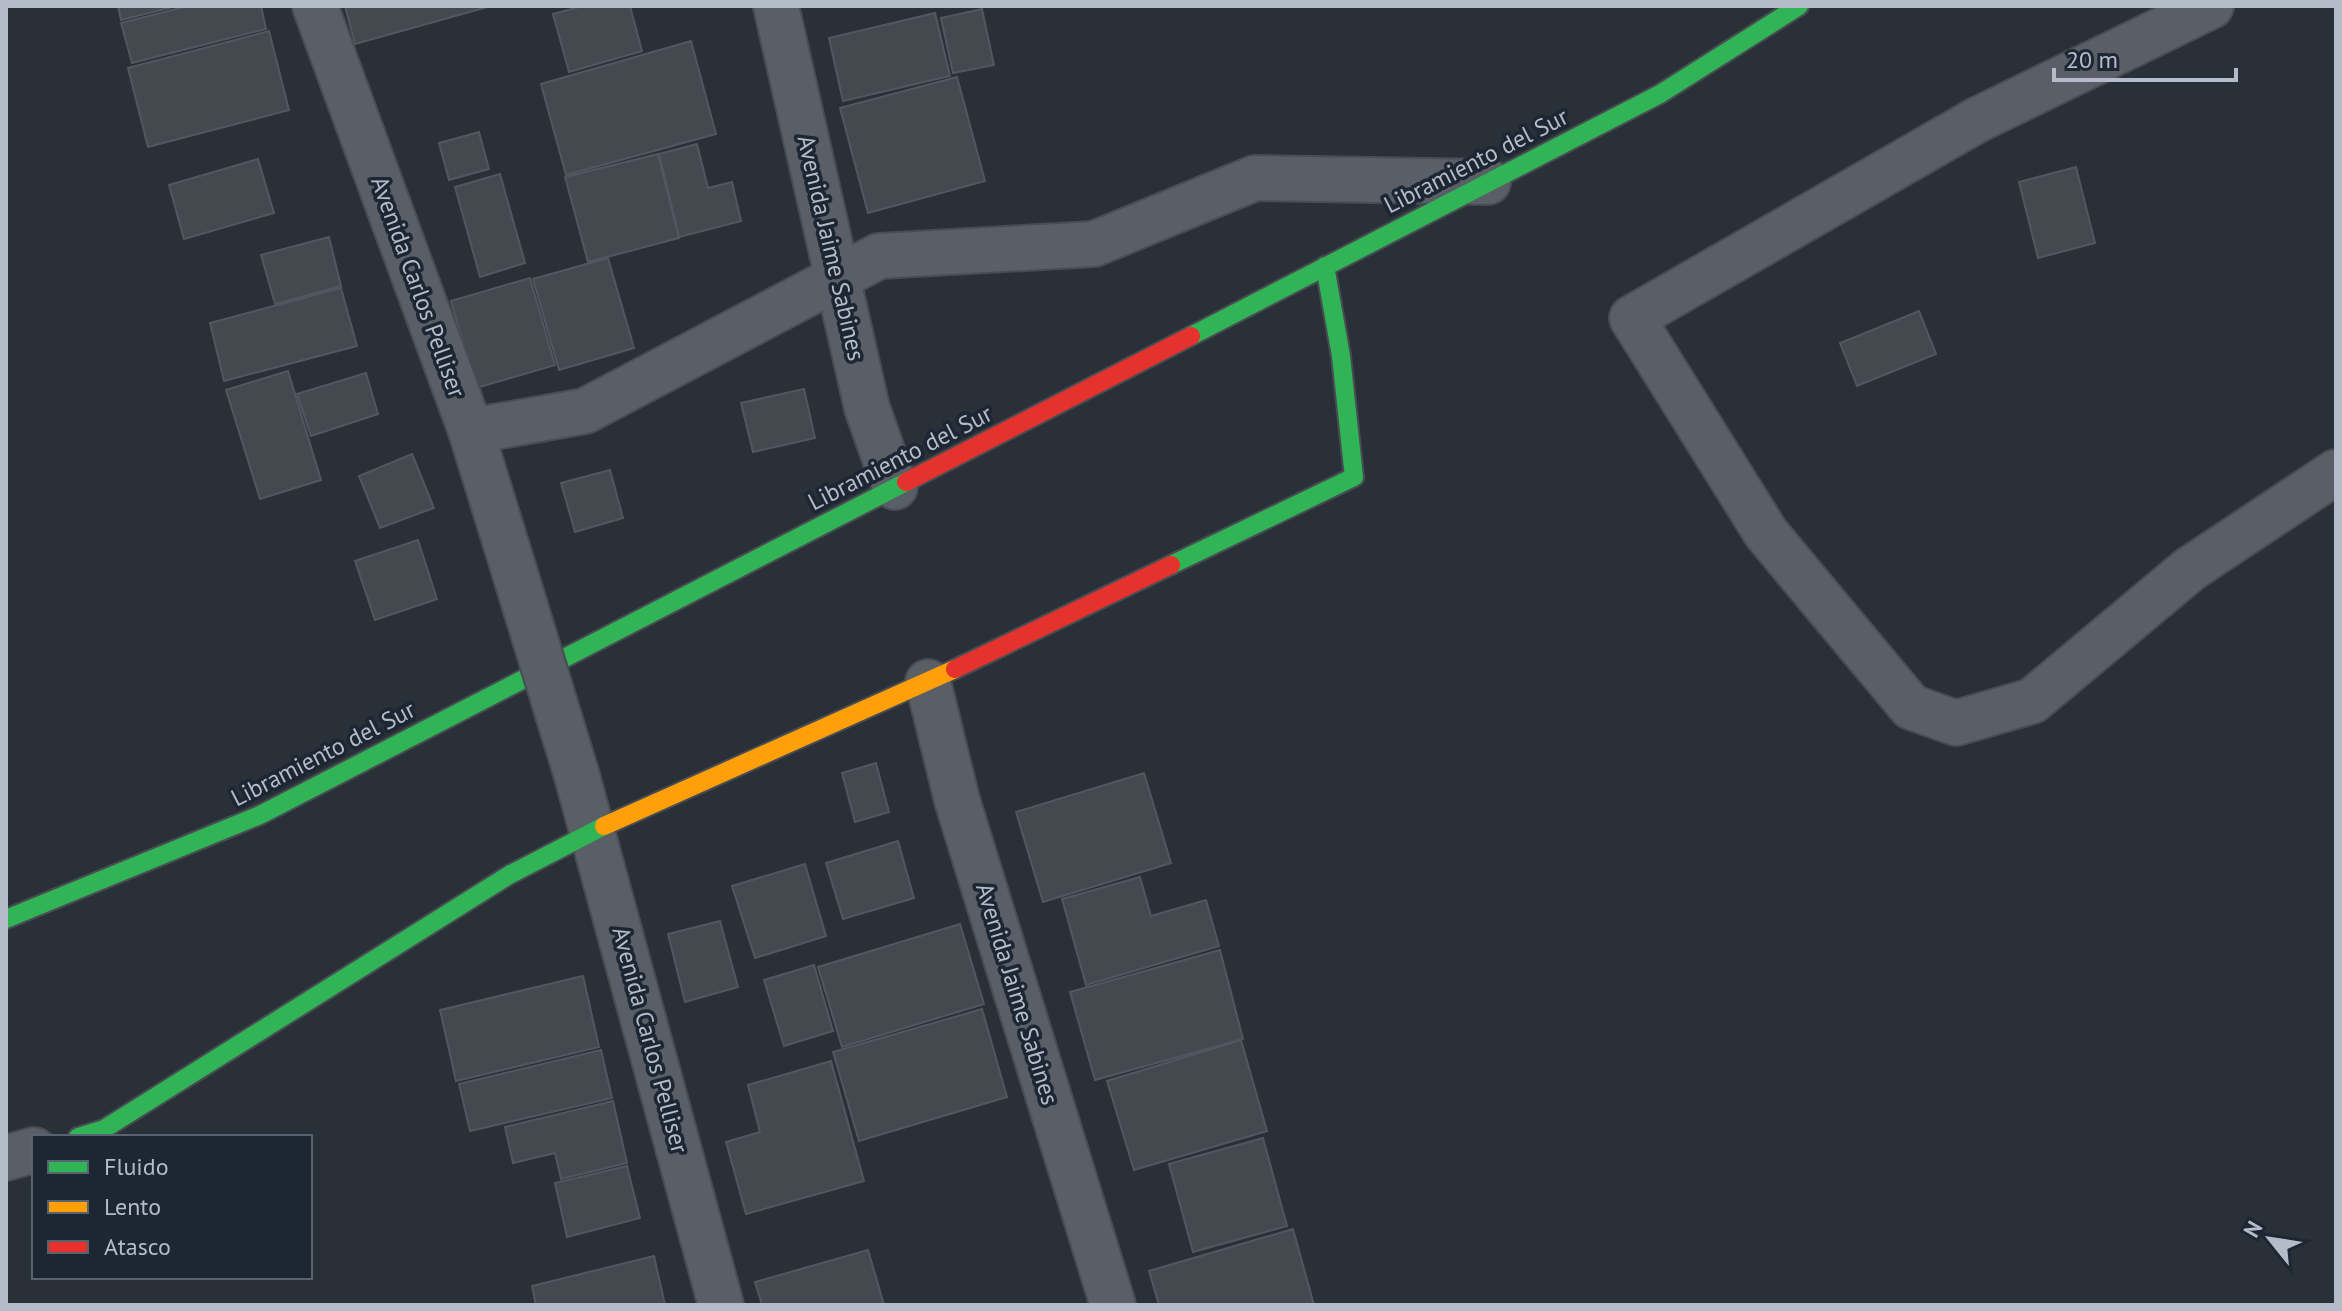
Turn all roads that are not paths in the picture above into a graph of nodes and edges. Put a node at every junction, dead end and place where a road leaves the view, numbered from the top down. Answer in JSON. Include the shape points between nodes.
{"nodes":[{"id":1,"x":315,"y":6,"type":"edge"},
{"id":2,"x":776,"y":6,"type":"edge"},
{"id":3,"x":1799,"y":6,"type":"edge"},
{"id":4,"x":2211,"y":6,"type":"edge"},
{"id":5,"x":1488,"y":182,"type":"junction"},
{"id":6,"x":1325,"y":266,"type":"junction"},
{"id":7,"x":838,"y":278,"type":"junction"},
{"id":8,"x":471,"y":431,"type":"junction"},
{"id":9,"x":2336,"y":472,"type":"edge"},
{"id":10,"x":895,"y":487,"type":"junction"},
{"id":11,"x":928,"y":682,"type":"junction"},
{"id":12,"x":593,"y":831,"type":"junction"},
{"id":13,"x":6,"y":919,"type":"edge"},
{"id":14,"x":84,"y":1135,"type":"edge"},
{"id":15,"x":32,"y":1151,"type":"edge"},
{"id":16,"x":6,"y":1158,"type":"edge"},
{"id":17,"x":1107,"y":1304,"type":"edge"},
{"id":18,"x":721,"y":1305,"type":"edge"}],
"edges":[{"from":1,"to":8,"type":"street","name":"Avenida Carlos Pelliser"},
{"from":2,"to":7,"type":"street","name":"Avenida Jaime Sabines"},
{"from":3,"to":5,"type":"main road","name":"Libramiento del Sur","via":[[1660,94]]},
{"from":4,"to":9,"type":"street","via":[[1977,120],[1632,318],[1766,533],[1911,707],[1956,723],[2032,701],[2190,569]]},
{"from":5,"to":6,"type":"main road","name":"Libramiento del Sur"},
{"from":5,"to":7,"type":"street","via":[[1255,178],[1094,244],[879,256]]},
{"from":6,"to":10,"type":"main road","name":"Libramiento del Sur"},
{"from":6,"to":11,"type":"main road","via":[[1354,477]]},
{"from":7,"to":8,"type":"street","via":[[585,411]]},
{"from":7,"to":10,"type":"street","name":"Avenida Jaime Sabines","via":[[867,408]]},
{"from":8,"to":12,"type":"street","name":"Avenida Carlos Pelliser","bridge":true},
{"from":10,"to":13,"type":"main road","name":"Libramiento del Sur","via":[[260,815]]},
{"from":11,"to":12,"type":"main road"},
{"from":11,"to":17,"type":"street","name":"Avenida Jaime Sabines","via":[[957,800]]},
{"from":12,"to":14,"type":"main road","via":[[509,875],[104,1129]]},
{"from":12,"to":18,"type":"street","name":"Avenida Carlos Pelliser"},
{"from":15,"to":16,"type":"street"}]}
